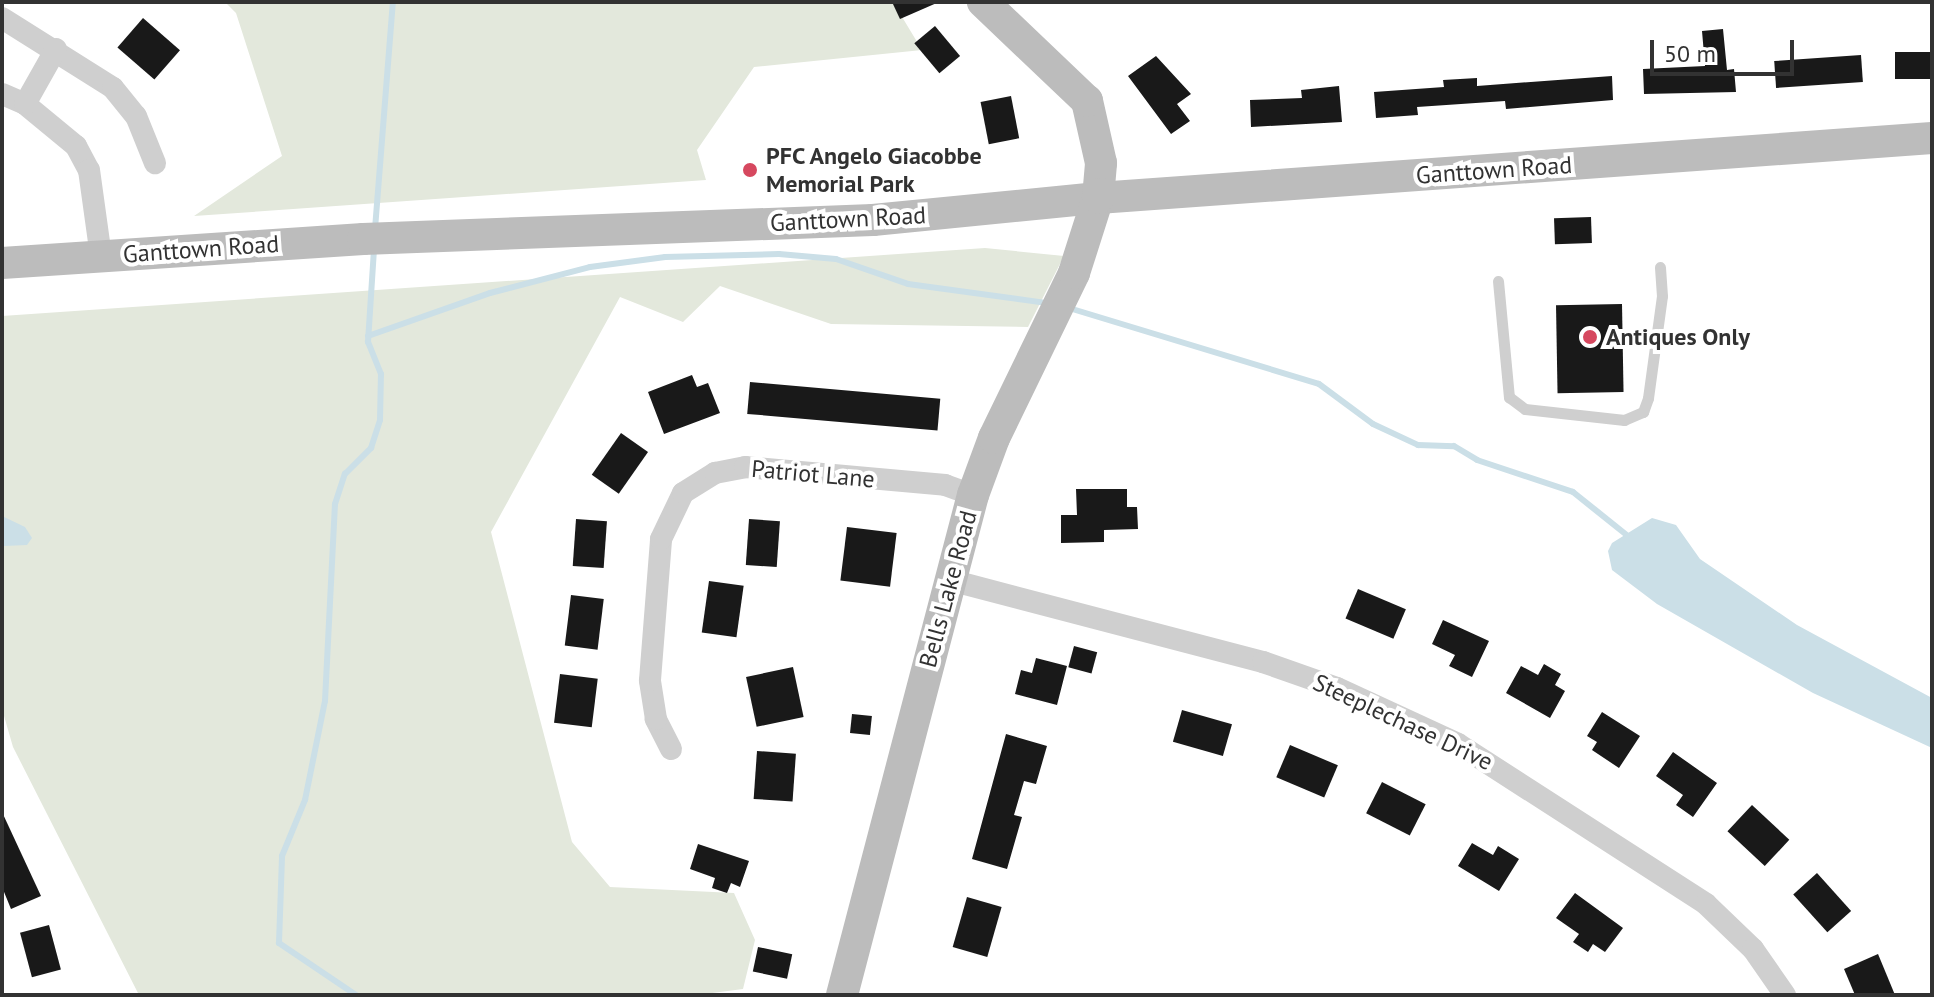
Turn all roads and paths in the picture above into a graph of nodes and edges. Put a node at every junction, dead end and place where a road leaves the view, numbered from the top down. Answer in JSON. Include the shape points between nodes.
{"nodes":[{"id":1,"x":983,"y":2,"type":"edge"},
{"id":2,"x":2,"y":18,"type":"edge"},
{"id":3,"x":56,"y":49,"type":"junction"},
{"id":4,"x":2,"y":94,"type":"edge"},
{"id":5,"x":25,"y":104,"type":"junction"},
{"id":6,"x":1932,"y":138,"type":"edge"},
{"id":7,"x":155,"y":163,"type":"dead end"},
{"id":8,"x":1098,"y":198,"type":"junction"},
{"id":9,"x":101,"y":256,"type":"junction"},
{"id":10,"x":2,"y":263,"type":"edge"},
{"id":11,"x":1660,"y":267,"type":"dead end"},
{"id":12,"x":1498,"y":281,"type":"dead end"},
{"id":13,"x":973,"y":495,"type":"junction"},
{"id":14,"x":950,"y":580,"type":"junction"},
{"id":15,"x":671,"y":749,"type":"dead end"},
{"id":16,"x":842,"y":995,"type":"edge"},
{"id":17,"x":1785,"y":995,"type":"edge"}],
"edges":[{"from":1,"to":8,"type":"street","name":"Bells Lake Road","via":[[1087,101],[1101,163]]},
{"from":2,"to":3,"type":"street"},
{"from":3,"to":5,"type":"street"},
{"from":3,"to":7,"type":"street","via":[[113,88],[147,135]]},
{"from":4,"to":5,"type":"street"},
{"from":5,"to":9,"type":"street","via":[[76,146],[89,170]]},
{"from":6,"to":8,"type":"street","name":"Ganttown Road"},
{"from":8,"to":9,"type":"street","name":"Ganttown Road","via":[[873,220],[375,238]]},
{"from":8,"to":13,"type":"street","name":"Bells Lake Road","via":[[1059,304]]},
{"from":9,"to":10,"type":"street","name":"Ganttown Road"},
{"from":11,"to":12,"type":"lane","via":[[1662,296],[1648,398],[1643,412],[1624,420],[1533,410],[1509,397]]},
{"from":13,"to":14,"type":"street","name":"Bells Lake Road"},
{"from":13,"to":15,"type":"street","name":"Patriot Lane","via":[[945,485],[745,467],[715,473],[683,493],[660,547],[650,680],[656,719]]},
{"from":14,"to":16,"type":"street","name":"Bells Lake Road"},
{"from":14,"to":17,"type":"street","name":"Steeplechase Drive","via":[[1263,662],[1420,725],[1521,781],[1692,894],[1753,949]]}]}
